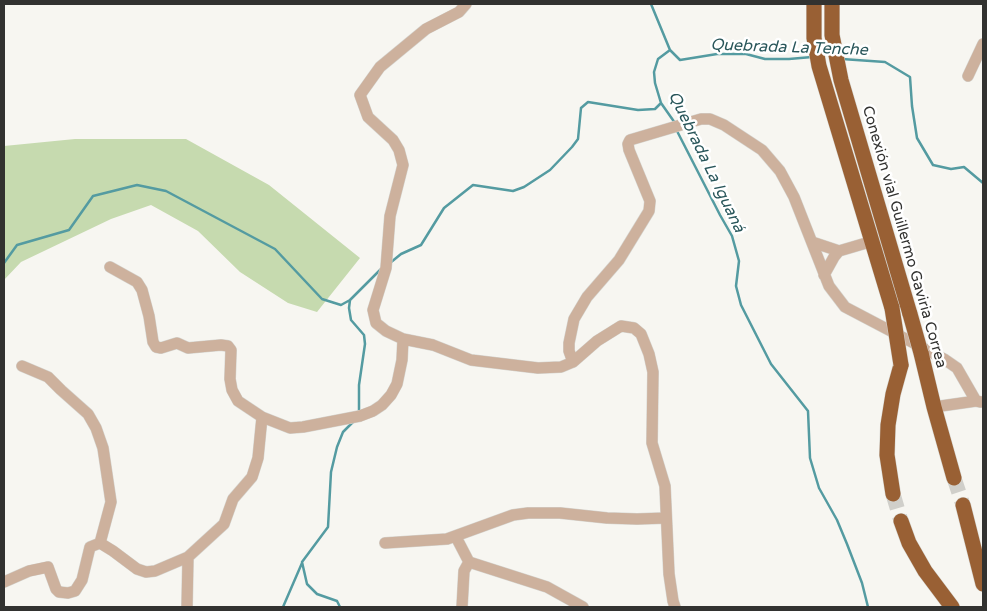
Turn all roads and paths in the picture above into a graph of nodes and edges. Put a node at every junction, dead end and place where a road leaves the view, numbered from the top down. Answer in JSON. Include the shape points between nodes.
{"nodes":[{"id":1,"x":466,"y":4,"type":"edge"},
{"id":2,"x":814,"y":4,"type":"edge"},
{"id":3,"x":832,"y":4,"type":"edge"},
{"id":4,"x":983,"y":44,"type":"edge"},
{"id":5,"x":968,"y":76,"type":"dead end"},
{"id":6,"x":812,"y":242,"type":"junction"},
{"id":7,"x":873,"y":242,"type":"junction"},
{"id":8,"x":840,"y":251,"type":"junction"},
{"id":9,"x":110,"y":266,"type":"dead end"},
{"id":10,"x":824,"y":275,"type":"junction"},
{"id":11,"x":403,"y":339,"type":"junction"},
{"id":12,"x":573,"y":362,"type":"junction"},
{"id":13,"x":22,"y":366,"type":"dead end"},
{"id":14,"x":980,"y":402,"type":"edge"},
{"id":15,"x":934,"y":407,"type":"junction"},
{"id":16,"x":262,"y":417,"type":"junction"},
{"id":17,"x":954,"y":478,"type":"tunnel mouth"},
{"id":18,"x":893,"y":494,"type":"tunnel mouth"},
{"id":19,"x":963,"y":505,"type":"tunnel mouth"},
{"id":20,"x":666,"y":518,"type":"junction"},
{"id":21,"x":901,"y":521,"type":"tunnel mouth"},
{"id":22,"x":456,"y":537,"type":"junction"},
{"id":23,"x":100,"y":543,"type":"junction"},
{"id":24,"x":385,"y":543,"type":"dead end"},
{"id":25,"x":188,"y":557,"type":"junction"},
{"id":26,"x":469,"y":562,"type":"junction"},
{"id":27,"x":4,"y":582,"type":"edge"},
{"id":28,"x":983,"y":584,"type":"edge"},
{"id":29,"x":187,"y":607,"type":"edge"},
{"id":30,"x":462,"y":607,"type":"edge"},
{"id":31,"x":583,"y":607,"type":"edge"},
{"id":32,"x":675,"y":607,"type":"edge"},
{"id":33,"x":952,"y":607,"type":"edge"}],
"edges":[{"from":1,"to":11,"type":"street","via":[[458,12],[426,29],[380,67],[360,94],[368,117],[393,140],[402,158],[390,216],[387,265],[374,310],[376,323]]},
{"from":2,"to":7,"type":"highway","name":"Conexión vial Guillermo Gaviria Correa","via":[[814,38],[827,94]]},
{"from":3,"to":15,"type":"highway","name":"Conexión vial Guillermo Gaviria Correa","bridge":true,"via":[[832,35],[841,80]]},
{"from":4,"to":5,"type":"street"},
{"from":6,"to":8,"type":"street"},
{"from":6,"to":10,"type":"street"},
{"from":6,"to":12,"type":"street","via":[[780,171],[762,150],[724,125],[701,119],[634,137],[628,144],[650,201],[649,212],[619,260],[587,297],[574,319],[569,343]]},
{"from":7,"to":8,"type":"street"},
{"from":7,"to":18,"type":"highway","name":"Conexión vial Guillermo Gaviria Correa","bridge":true,"via":[[892,308],[902,365],[888,424],[887,455]]},
{"from":8,"to":10,"type":"street"},
{"from":9,"to":16,"type":"street","via":[[137,282],[142,290],[156,346],[161,348],[177,343],[188,348],[228,346],[231,350],[232,390],[238,401]]},
{"from":10,"to":14,"type":"street","via":[[845,308],[957,368]]},
{"from":11,"to":12,"type":"street","via":[[433,345],[471,360],[538,368],[561,367]]},
{"from":11,"to":16,"type":"street","via":[[398,376],[391,395],[373,412],[290,428]]},
{"from":12,"to":20,"type":"street","via":[[621,326],[634,328],[641,334],[653,372],[652,443],[664,486]]},
{"from":13,"to":23,"type":"street","via":[[48,377],[88,414],[96,428],[103,448],[111,502]]},
{"from":14,"to":15,"type":"street"},
{"from":15,"to":17,"type":"highway","name":"Conexión vial Guillermo Gaviria Correa"},
{"from":16,"to":25,"type":"street","via":[[258,458],[252,477],[233,499],[224,524]]},
{"from":19,"to":28,"type":"highway"},
{"from":20,"to":22,"type":"street","via":[[528,513],[513,515]]},
{"from":20,"to":32,"type":"street","via":[[669,574]]},
{"from":21,"to":33,"type":"highway","via":[[925,572]]},
{"from":22,"to":24,"type":"street"},
{"from":22,"to":26,"type":"street"},
{"from":23,"to":25,"type":"street","via":[[146,572]]},
{"from":23,"to":27,"type":"street","via":[[90,547],[82,580],[75,591],[59,592],[48,567]]},
{"from":25,"to":29,"type":"street"},
{"from":26,"to":30,"type":"street","via":[[464,571]]},
{"from":26,"to":31,"type":"street","via":[[547,587]]}]}
